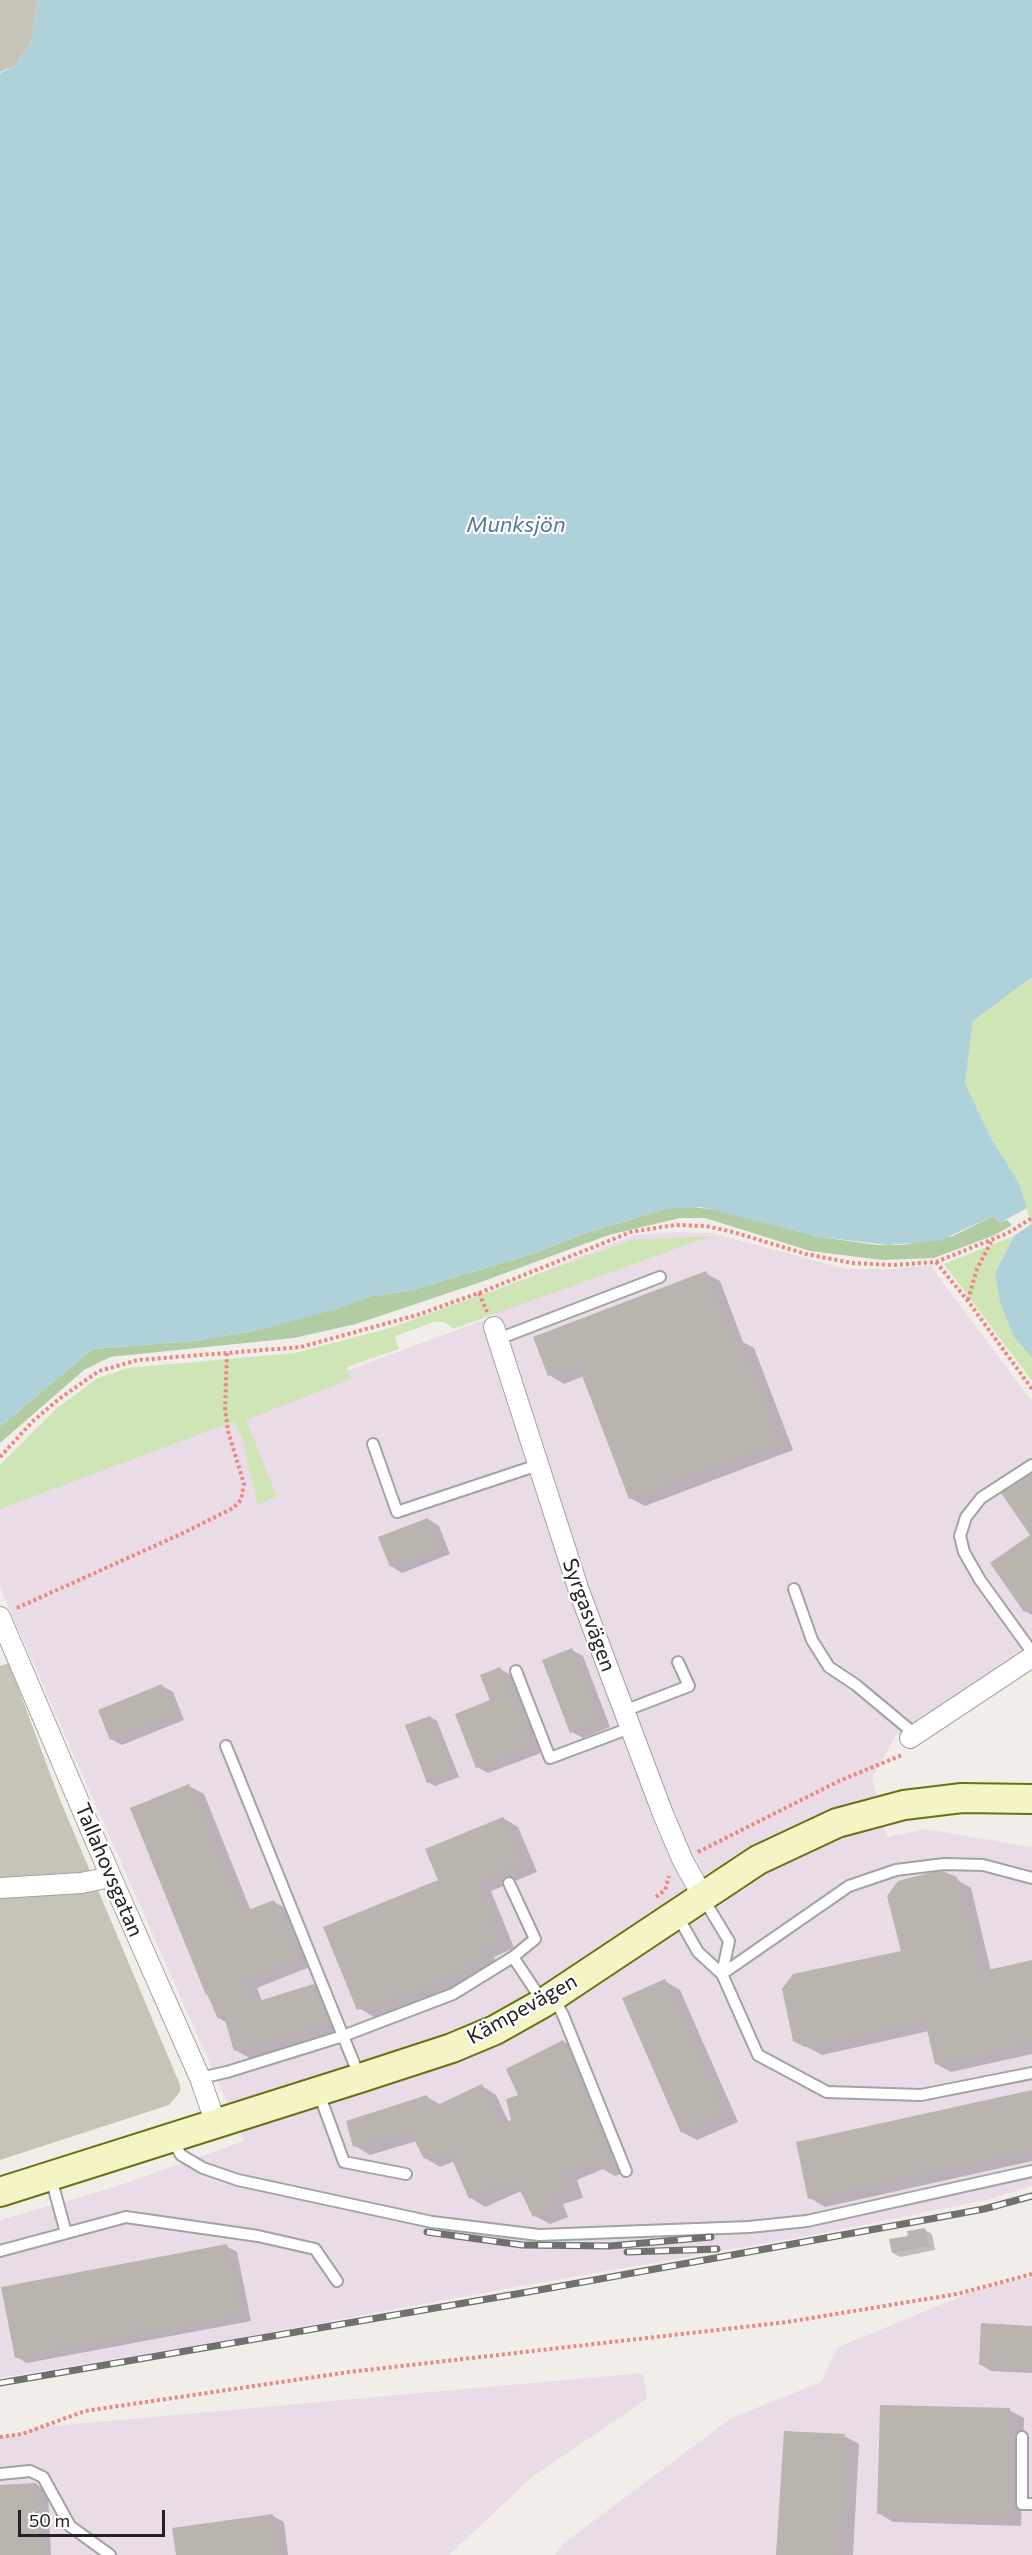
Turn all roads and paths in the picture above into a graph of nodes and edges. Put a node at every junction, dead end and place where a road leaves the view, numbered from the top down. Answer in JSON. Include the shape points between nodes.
{"nodes":[{"id":1,"x":1032,"y":1218,"type":"edge"},
{"id":2,"x":1008,"y":1233,"type":"dead end"},
{"id":3,"x":992,"y":1240,"type":"dead end"},
{"id":4,"x":936,"y":1262,"type":"dead end"},
{"id":5,"x":660,"y":1277,"type":"dead end"},
{"id":6,"x":968,"y":1301,"type":"junction"},
{"id":7,"x":496,"y":1333,"type":"joint"},
{"id":8,"x":1032,"y":1389,"type":"edge"},
{"id":9,"x":373,"y":1443,"type":"dead end"},
{"id":10,"x":0,"y":1457,"type":"edge"},
{"id":11,"x":538,"y":1465,"type":"junction"},
{"id":12,"x":1032,"y":1465,"type":"edge"},
{"id":13,"x":794,"y":1589,"type":"dead end"},
{"id":14,"x":5,"y":1614,"type":"edge"},
{"id":15,"x":6,"y":1645,"type":"edge"},
{"id":16,"x":1032,"y":1652,"type":"edge"},
{"id":17,"x":1032,"y":1657,"type":"edge"},
{"id":18,"x":678,"y":1662,"type":"dead end"},
{"id":19,"x":516,"y":1671,"type":"dead end"},
{"id":20,"x":627,"y":1719,"type":"junction"},
{"id":21,"x":913,"y":1737,"type":"joint"},
{"id":22,"x":226,"y":1746,"type":"dead end"},
{"id":23,"x":1029,"y":1798,"type":"edge"},
{"id":24,"x":111,"y":1877,"type":"junction"},
{"id":25,"x":1032,"y":1878,"type":"edge"},
{"id":26,"x":509,"y":1883,"type":"dead end"},
{"id":27,"x":0,"y":1888,"type":"edge"},
{"id":28,"x":702,"y":1895,"type":"junction"},
{"id":29,"x":676,"y":1913,"type":"junction"},
{"id":30,"x":513,"y":1957,"type":"junction"},
{"id":31,"x":722,"y":1974,"type":"junction"},
{"id":32,"x":548,"y":1999,"type":"junction"},
{"id":33,"x":343,"y":2036,"type":"junction"},
{"id":34,"x":1032,"y":2073,"type":"edge"},
{"id":35,"x":200,"y":2078,"type":"junction"},
{"id":36,"x":360,"y":2078,"type":"junction"},
{"id":37,"x":318,"y":2091,"type":"junction"},
{"id":38,"x":216,"y":2124,"type":"junction"},
{"id":39,"x":171,"y":2138,"type":"junction"},
{"id":40,"x":626,"y":2171,"type":"dead end"},
{"id":41,"x":1032,"y":2171,"type":"edge"},
{"id":42,"x":406,"y":2174,"type":"dead end"},
{"id":43,"x":51,"y":2176,"type":"junction"},
{"id":44,"x":0,"y":2192,"type":"edge"},
{"id":45,"x":66,"y":2233,"type":"junction"},
{"id":46,"x":0,"y":2251,"type":"edge"},
{"id":47,"x":1032,"y":2274,"type":"edge"},
{"id":48,"x":337,"y":2281,"type":"dead end"},
{"id":49,"x":0,"y":2437,"type":"edge"},
{"id":50,"x":1022,"y":2437,"type":"dead end"},
{"id":51,"x":0,"y":2474,"type":"edge"},
{"id":52,"x":1032,"y":2504,"type":"edge"},
{"id":53,"x":106,"y":2554,"type":"edge"}],
"edges":[{"from":1,"to":2,"type":"path"},
{"from":3,"to":6,"type":"path","via":[[977,1269]]},
{"from":4,"to":6,"type":"path"},
{"from":5,"to":7,"type":"lane"},
{"from":6,"to":8,"type":"path"},
{"from":7,"to":11,"type":"street","name":"Syrgasvägen"},
{"from":9,"to":11,"type":"lane","via":[[397,1512]]},
{"from":10,"to":14,"type":"path","via":[[33,1421],[99,1371],[138,1360],[227,1352],[225,1409],[244,1484],[241,1500],[233,1508],[181,1534]]},
{"from":11,"to":20,"type":"street","name":"Syrgasvägen"},
{"from":12,"to":16,"type":"lane","via":[[981,1498],[966,1517],[960,1536],[980,1580]]},
{"from":13,"to":21,"type":"lane","via":[[812,1640],[829,1667]]},
{"from":14,"to":15,"type":"street","name":"Tallahovsgatan"},
{"from":15,"to":24,"type":"street","name":"Tallahovsgatan"},
{"from":17,"to":21,"type":"street"},
{"from":18,"to":20,"type":"lane","via":[[689,1686]]},
{"from":19,"to":20,"type":"lane","via":[[550,1758]]},
{"from":20,"to":28,"type":"street","name":"Syrgasvägen","via":[[682,1861]]},
{"from":22,"to":33,"type":"lane"},
{"from":23,"to":28,"type":"main road","name":"Kämpevägen","via":[[962,1798],[904,1806],[837,1823],[758,1860]]},
{"from":24,"to":27,"type":"street","via":[[81,1883]]},
{"from":24,"to":35,"type":"street","name":"Tallahovsgatan"},
{"from":25,"to":31,"type":"lane","via":[[983,1865],[944,1864],[896,1870],[849,1886]]},
{"from":26,"to":30,"type":"lane","via":[[535,1939]]},
{"from":28,"to":29,"type":"main road","name":"Kämpevägen"},
{"from":28,"to":31,"type":"lane","via":[[729,1941]]},
{"from":29,"to":31,"type":"lane","via":[[698,1952]]},
{"from":29,"to":32,"type":"main road","name":"Kämpevägen"},
{"from":30,"to":32,"type":"lane"},
{"from":30,"to":33,"type":"lane","via":[[453,1994]]},
{"from":31,"to":34,"type":"lane","via":[[758,2055],[826,2092],[921,2095]]},
{"from":32,"to":36,"type":"main road","name":"Kämpevägen","via":[[484,2035]]},
{"from":32,"to":40,"type":"lane","via":[[563,2015]]},
{"from":33,"to":35,"type":"lane"},
{"from":33,"to":36,"type":"lane"},
{"from":35,"to":38,"type":"street","name":"Tallahovsgatan"},
{"from":36,"to":37,"type":"main road","name":"Kämpevägen"},
{"from":37,"to":38,"type":"main road","name":"Kämpevägen"},
{"from":37,"to":42,"type":"lane","via":[[344,2162]]},
{"from":38,"to":39,"type":"main road","name":"Kämpevägen"},
{"from":39,"to":41,"type":"lane","via":[[181,2155],[203,2168],[238,2180],[432,2222],[539,2235],[807,2221]]},
{"from":39,"to":43,"type":"main road","name":"Kämpevägen"},
{"from":43,"to":44,"type":"main road","name":"Kämpevägen"},
{"from":43,"to":45,"type":"lane"},
{"from":45,"to":46,"type":"lane"},
{"from":45,"to":48,"type":"lane","via":[[126,2217],[258,2235],[315,2249]]},
{"from":47,"to":49,"type":"path","via":[[957,2294],[787,2322],[349,2372],[85,2411],[22,2434]]},
{"from":50,"to":52,"type":"lane","via":[[1022,2504]]},
{"from":51,"to":53,"type":"lane","via":[[30,2471],[44,2478],[70,2526]]}]}
